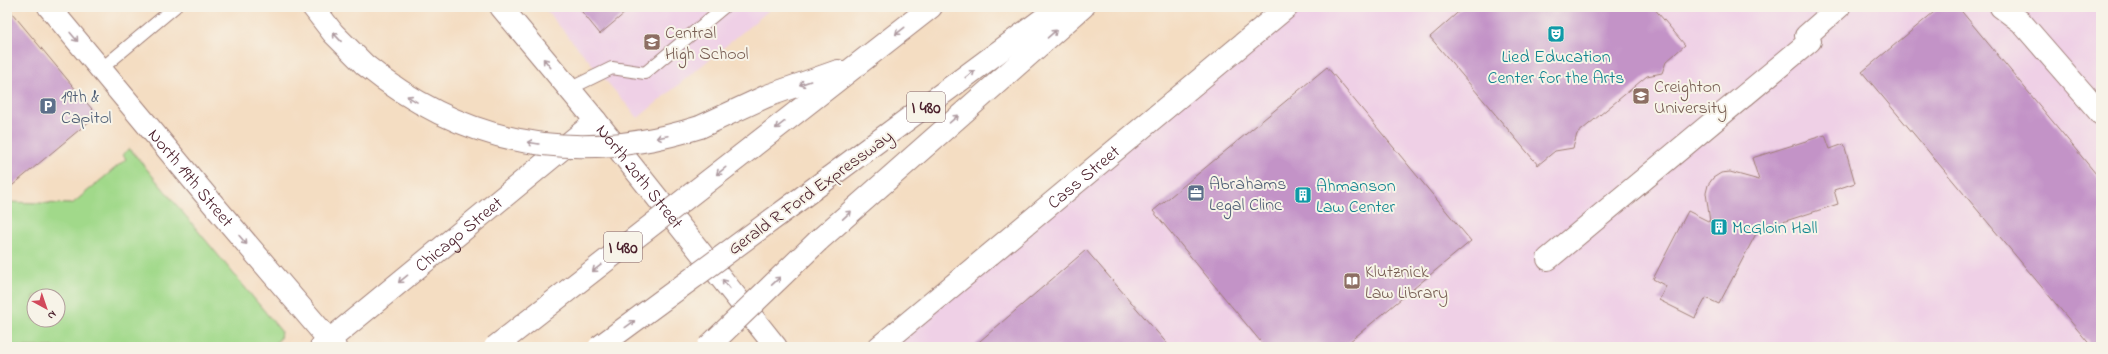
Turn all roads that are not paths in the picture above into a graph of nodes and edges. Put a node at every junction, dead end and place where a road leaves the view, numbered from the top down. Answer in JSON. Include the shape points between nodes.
{"nodes":[{"id":1,"x":49,"y":7,"type":"edge"},
{"id":2,"x":175,"y":7,"type":"edge"},
{"id":3,"x":313,"y":7,"type":"edge"},
{"id":4,"x":501,"y":7,"type":"edge"},
{"id":5,"x":724,"y":7,"type":"edge"},
{"id":6,"x":931,"y":7,"type":"edge"},
{"id":7,"x":1059,"y":7,"type":"edge"},
{"id":8,"x":1083,"y":7,"type":"edge"},
{"id":9,"x":1287,"y":7,"type":"edge"},
{"id":10,"x":1839,"y":7,"type":"edge"},
{"id":11,"x":2001,"y":7,"type":"edge"},
{"id":12,"x":2017,"y":14,"type":"edge"},
{"id":13,"x":855,"y":66,"type":"junction"},
{"id":14,"x":100,"y":69,"type":"junction"},
{"id":15,"x":569,"y":89,"type":"junction"},
{"id":16,"x":2101,"y":114,"type":"edge"},
{"id":17,"x":596,"y":121,"type":"junction"},
{"id":18,"x":1548,"y":259,"type":"dead end"},
{"id":19,"x":329,"y":345,"type":"edge"},
{"id":20,"x":495,"y":347,"type":"edge"},
{"id":21,"x":598,"y":347,"type":"edge"},
{"id":22,"x":708,"y":347,"type":"edge"},
{"id":23,"x":776,"y":347,"type":"edge"},
{"id":24,"x":879,"y":347,"type":"edge"}],
"edges":[{"from":1,"to":14,"type":"main road","name":"North 19th Street","one_way":true},
{"from":2,"to":14,"type":"lane"},
{"from":13,"to":3,"type":"main road","one_way":true,"bridge":true,"via":[[767,96],[731,114],[674,135],[630,143],[573,146],[538,144],[514,140],[447,117],[398,90],[349,50]]},
{"from":15,"to":4,"type":"main road","name":"North 20th Street","one_way":true},
{"from":5,"to":15,"type":"lane","via":[[645,73],[612,68]]},
{"from":6,"to":13,"type":"main road","number":"I 480","one_way":true},
{"from":21,"to":7,"type":"main road","name":"Gerald R Ford Expressway","number":"I 480","one_way":true,"bridge":true},
{"from":22,"to":8,"type":"main road","one_way":true,"bridge":true,"via":[[818,241]]},
{"from":9,"to":24,"type":"main road","name":"Cass Street"},
{"from":10,"to":18,"type":"main road","via":[[1806,36],[1810,41]]},
{"from":11,"to":12,"type":"main road"},
{"from":12,"to":16,"type":"main road"},
{"from":13,"to":20,"type":"main road","number":"I 480","one_way":true,"bridge":true},
{"from":14,"to":19,"type":"main road","name":"North 19th Street","one_way":true},
{"from":15,"to":17,"type":"main road","name":"North 20th Street"},
{"from":17,"to":19,"type":"main road","name":"Chicago Street","one_way":true},
{"from":23,"to":17,"type":"main road","name":"North 20th Street","one_way":true}]}
